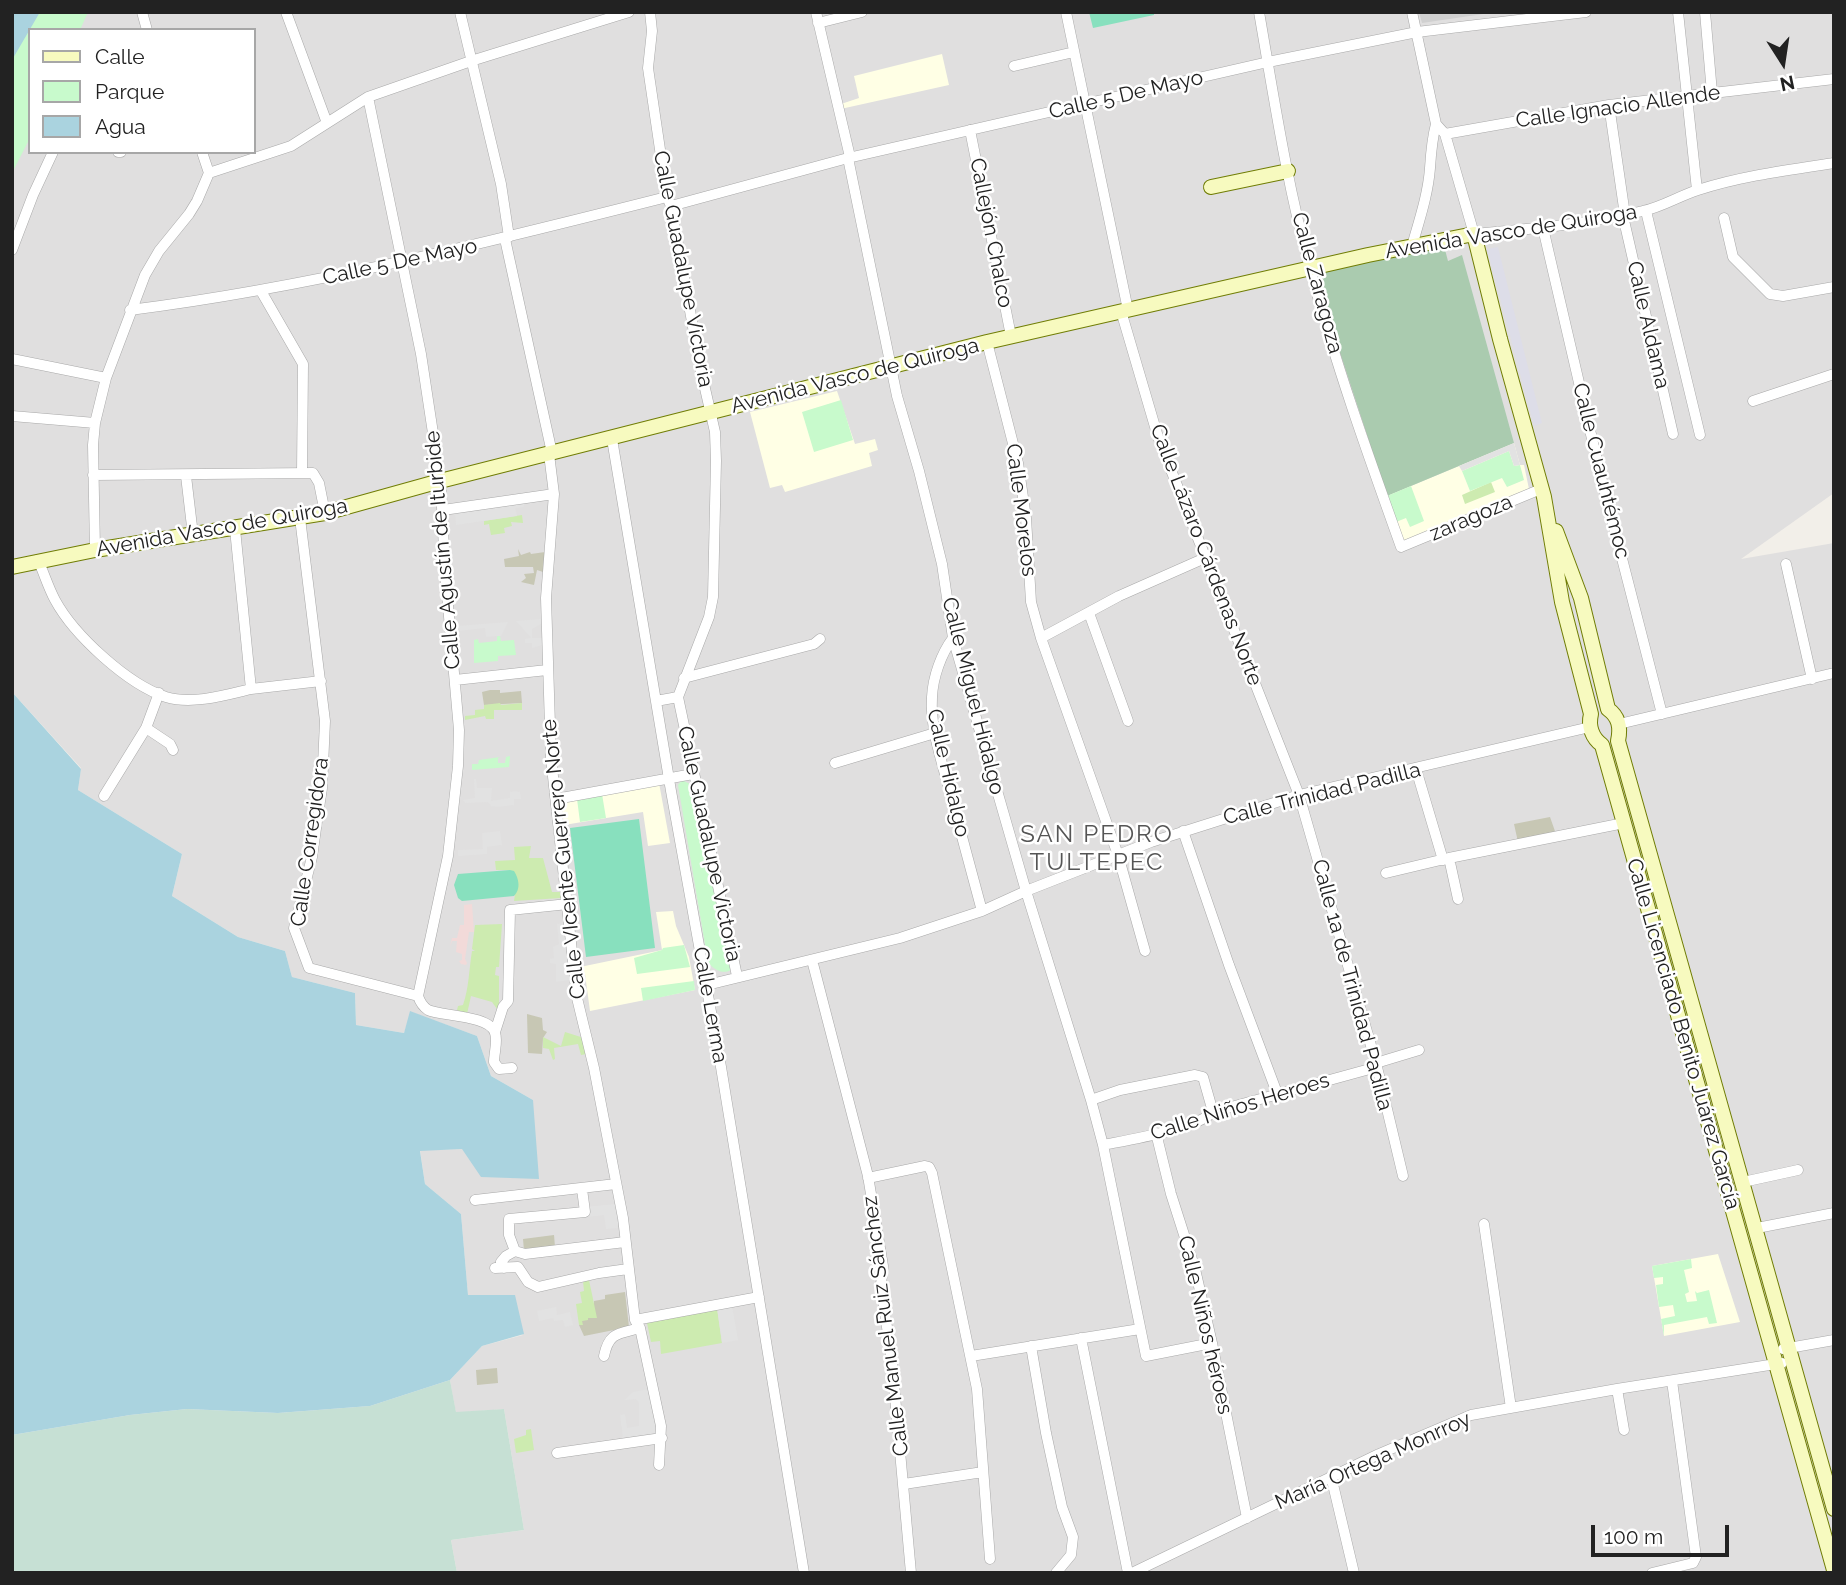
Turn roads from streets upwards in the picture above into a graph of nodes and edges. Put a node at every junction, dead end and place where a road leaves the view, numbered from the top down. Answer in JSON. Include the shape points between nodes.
{"nodes":[{"id":1,"x":286,"y":12,"type":"edge"},
{"id":2,"x":460,"y":12,"type":"edge"},
{"id":3,"x":650,"y":12,"type":"edge"},
{"id":4,"x":816,"y":12,"type":"edge"},
{"id":5,"x":862,"y":12,"type":"edge"},
{"id":6,"x":1066,"y":12,"type":"edge"},
{"id":7,"x":1259,"y":12,"type":"edge"},
{"id":8,"x":1412,"y":12,"type":"edge"},
{"id":9,"x":1586,"y":12,"type":"edge"},
{"id":10,"x":1678,"y":12,"type":"edge"},
{"id":11,"x":1705,"y":12,"type":"edge"},
{"id":12,"x":627,"y":13,"type":"edge"},
{"id":13,"x":1552,"y":15,"type":"edge"},
{"id":14,"x":818,"y":23,"type":"junction"},
{"id":15,"x":1417,"y":32,"type":"junction"},
{"id":16,"x":1074,"y":52,"type":"junction"},
{"id":17,"x":471,"y":61,"type":"junction"},
{"id":18,"x":1268,"y":62,"type":"junction"},
{"id":19,"x":1014,"y":66,"type":"dead end"},
{"id":20,"x":1834,"y":79,"type":"edge"},
{"id":21,"x":1712,"y":93,"type":"junction"},
{"id":22,"x":1688,"y":96,"type":"junction"},
{"id":23,"x":368,"y":97,"type":"junction"},
{"id":24,"x":1086,"y":104,"type":"junction"},
{"id":25,"x":1609,"y":105,"type":"junction"},
{"id":26,"x":327,"y":123,"type":"junction"},
{"id":27,"x":1436,"y":124,"type":"junction"},
{"id":28,"x":970,"y":130,"type":"junction"},
{"id":29,"x":1445,"y":134,"type":"junction"},
{"id":30,"x":52,"y":154,"type":"edge"},
{"id":31,"x":203,"y":154,"type":"edge"},
{"id":32,"x":253,"y":155,"type":"edge"},
{"id":33,"x":849,"y":158,"type":"junction"},
{"id":34,"x":1834,"y":163,"type":"edge"},
{"id":35,"x":1288,"y":171,"type":"junction"},
{"id":36,"x":209,"y":173,"type":"junction"},
{"id":37,"x":1211,"y":187,"type":"dead end"},
{"id":38,"x":1698,"y":190,"type":"junction"},
{"id":39,"x":669,"y":201,"type":"junction"},
{"id":40,"x":1646,"y":211,"type":"junction"},
{"id":41,"x":1624,"y":215,"type":"junction"},
{"id":42,"x":1724,"y":218,"type":"dead end"},
{"id":43,"x":1543,"y":228,"type":"junction"},
{"id":44,"x":1474,"y":234,"type":"junction"},
{"id":45,"x":507,"y":238,"type":"junction"},
{"id":46,"x":1412,"y":246,"type":"junction"},
{"id":47,"x":12,"y":250,"type":"edge"},
{"id":48,"x":403,"y":262,"type":"junction"},
{"id":49,"x":1310,"y":268,"type":"junction"},
{"id":50,"x":1834,"y":287,"type":"edge"},
{"id":51,"x":261,"y":291,"type":"junction"},
{"id":52,"x":130,"y":310,"type":"junction"},
{"id":53,"x":1124,"y":311,"type":"junction"},
{"id":54,"x":1011,"y":336,"type":"junction"},
{"id":55,"x":987,"y":342,"type":"junction"},
{"id":56,"x":12,"y":359,"type":"edge"},
{"id":57,"x":891,"y":366,"type":"junction"},
{"id":58,"x":1834,"y":373,"type":"edge"},
{"id":59,"x":106,"y":378,"type":"junction"},
{"id":60,"x":1753,"y":401,"type":"dead end"},
{"id":61,"x":711,"y":413,"type":"junction"},
{"id":62,"x":12,"y":416,"type":"edge"},
{"id":63,"x":95,"y":423,"type":"junction"},
{"id":64,"x":1673,"y":434,"type":"dead end"},
{"id":65,"x":1700,"y":435,"type":"dead end"},
{"id":66,"x":612,"y":439,"type":"junction"},
{"id":67,"x":551,"y":453,"type":"junction"},
{"id":68,"x":303,"y":473,"type":"junction"},
{"id":69,"x":93,"y":475,"type":"junction"},
{"id":70,"x":186,"y":476,"type":"junction"},
{"id":71,"x":440,"y":481,"type":"junction"},
{"id":72,"x":1542,"y":493,"type":"junction"},
{"id":73,"x":554,"y":494,"type":"junction"},
{"id":74,"x":443,"y":510,"type":"junction"},
{"id":75,"x":326,"y":513,"type":"junction"},
{"id":76,"x":300,"y":519,"type":"junction"},
{"id":77,"x":234,"y":529,"type":"junction"},
{"id":78,"x":192,"y":535,"type":"junction"},
{"id":79,"x":1401,"y":547,"type":"joint"},
{"id":80,"x":95,"y":550,"type":"junction"},
{"id":81,"x":1205,"y":558,"type":"junction"},
{"id":82,"x":38,"y":560,"type":"junction"},
{"id":83,"x":1786,"y":564,"type":"dead end"},
{"id":84,"x":12,"y":567,"type":"edge"},
{"id":85,"x":1089,"y":613,"type":"junction"},
{"id":86,"x":953,"y":638,"type":"junction"},
{"id":87,"x":1041,"y":638,"type":"junction"},
{"id":88,"x":820,"y":639,"type":"dead end"},
{"id":89,"x":547,"y":670,"type":"junction"},
{"id":90,"x":1834,"y":673,"type":"edge"},
{"id":91,"x":684,"y":678,"type":"junction"},
{"id":92,"x":1812,"y":679,"type":"junction"},
{"id":93,"x":455,"y":680,"type":"junction"},
{"id":94,"x":321,"y":681,"type":"junction"},
{"id":95,"x":251,"y":689,"type":"junction"},
{"id":96,"x":159,"y":693,"type":"junction"},
{"id":97,"x":678,"y":697,"type":"junction"},
{"id":98,"x":656,"y":701,"type":"junction"},
{"id":99,"x":1608,"y":709,"type":"junction"},
{"id":100,"x":1662,"y":713,"type":"junction"},
{"id":101,"x":1591,"y":721,"type":"junction"},
{"id":102,"x":1128,"y":722,"type":"dead end"},
{"id":103,"x":1619,"y":724,"type":"junction"},
{"id":104,"x":146,"y":728,"type":"junction"},
{"id":105,"x":935,"y":733,"type":"junction"},
{"id":106,"x":1619,"y":741,"type":"junction"},
{"id":107,"x":1602,"y":745,"type":"junction"},
{"id":108,"x":173,"y":750,"type":"dead end"},
{"id":109,"x":835,"y":763,"type":"dead end"},
{"id":110,"x":1416,"y":769,"type":"junction"},
{"id":111,"x":693,"y":774,"type":"junction"},
{"id":112,"x":669,"y":777,"type":"junction"},
{"id":113,"x":1299,"y":795,"type":"junction"},
{"id":114,"x":104,"y":796,"type":"dead end"},
{"id":115,"x":556,"y":799,"type":"junction"},
{"id":116,"x":1624,"y":823,"type":"junction"},
{"id":117,"x":1183,"y":831,"type":"junction"},
{"id":118,"x":1118,"y":855,"type":"junction"},
{"id":119,"x":1446,"y":859,"type":"junction"},
{"id":120,"x":1386,"y":873,"type":"dead end"},
{"id":121,"x":1026,"y":891,"type":"junction"},
{"id":122,"x":1458,"y":899,"type":"dead end"},
{"id":123,"x":568,"y":902,"type":"junction"},
{"id":124,"x":502,"y":904,"type":"dead end"},
{"id":125,"x":982,"y":911,"type":"junction"},
{"id":126,"x":1145,"y":951,"type":"dead end"},
{"id":127,"x":812,"y":960,"type":"junction"},
{"id":128,"x":737,"y":976,"type":"junction"},
{"id":129,"x":707,"y":985,"type":"junction"},
{"id":130,"x":1687,"y":985,"type":"junction"},
{"id":131,"x":1671,"y":989,"type":"junction"},
{"id":132,"x":420,"y":1001,"type":"junction"},
{"id":133,"x":495,"y":1032,"type":"junction"},
{"id":134,"x":1419,"y":1050,"type":"dead end"},
{"id":135,"x":1376,"y":1065,"type":"junction"},
{"id":136,"x":512,"y":1069,"type":"dead end"},
{"id":137,"x":1278,"y":1093,"type":"junction"},
{"id":138,"x":1091,"y":1100,"type":"junction"},
{"id":139,"x":1213,"y":1112,"type":"junction"},
{"id":140,"x":1156,"y":1133,"type":"junction"},
{"id":141,"x":1103,"y":1145,"type":"junction"},
{"id":142,"x":1798,"y":1170,"type":"dead end"},
{"id":143,"x":1403,"y":1176,"type":"dead end"},
{"id":144,"x":868,"y":1178,"type":"junction"},
{"id":145,"x":1742,"y":1182,"type":"junction"},
{"id":146,"x":616,"y":1184,"type":"junction"},
{"id":147,"x":582,"y":1189,"type":"junction"},
{"id":148,"x":475,"y":1200,"type":"dead end"},
{"id":149,"x":1834,"y":1213,"type":"edge"},
{"id":150,"x":1484,"y":1224,"type":"dead end"},
{"id":151,"x":1756,"y":1228,"type":"junction"},
{"id":152,"x":625,"y":1242,"type":"junction"},
{"id":153,"x":515,"y":1251,"type":"junction"},
{"id":154,"x":628,"y":1269,"type":"junction"},
{"id":155,"x":759,"y":1297,"type":"junction"},
{"id":156,"x":637,"y":1324,"type":"junction"},
{"id":157,"x":1140,"y":1329,"type":"junction"},
{"id":158,"x":1081,"y":1338,"type":"junction"},
{"id":159,"x":1834,"y":1340,"type":"edge"},
{"id":160,"x":1212,"y":1343,"type":"junction"},
{"id":161,"x":1031,"y":1346,"type":"junction"},
{"id":162,"x":1791,"y":1354,"type":"junction"},
{"id":163,"x":604,"y":1356,"type":"dead end"},
{"id":164,"x":971,"y":1356,"type":"junction"},
{"id":165,"x":1774,"y":1358,"type":"junction"},
{"id":166,"x":1672,"y":1381,"type":"junction"},
{"id":167,"x":1617,"y":1389,"type":"junction"},
{"id":168,"x":1511,"y":1408,"type":"junction"},
{"id":169,"x":1625,"y":1430,"type":"dead end"},
{"id":170,"x":662,"y":1438,"type":"junction"},
{"id":171,"x":557,"y":1453,"type":"dead end"},
{"id":172,"x":1827,"y":1460,"type":"edge"},
{"id":173,"x":659,"y":1465,"type":"dead end"},
{"id":174,"x":984,"y":1472,"type":"junction"},
{"id":175,"x":1331,"y":1476,"type":"junction"},
{"id":176,"x":904,"y":1484,"type":"junction"},
{"id":177,"x":1834,"y":1509,"type":"edge"},
{"id":178,"x":1247,"y":1518,"type":"junction"},
{"id":179,"x":990,"y":1559,"type":"dead end"},
{"id":180,"x":1834,"y":1570,"type":"edge"},
{"id":181,"x":1669,"y":1571,"type":"edge"},
{"id":182,"x":804,"y":1573,"type":"edge"},
{"id":183,"x":911,"y":1573,"type":"edge"},
{"id":184,"x":1056,"y":1573,"type":"edge"},
{"id":185,"x":1130,"y":1573,"type":"edge"},
{"id":186,"x":1354,"y":1573,"type":"edge"},
{"id":187,"x":1652,"y":1573,"type":"edge"}],
"edges":[{"from":1,"to":26,"type":"street"},
{"from":2,"to":17,"type":"street","name":"Calle VIcente Guerrero Norte"},
{"from":3,"to":39,"type":"street","name":"Calle Guadalupe Victoria","via":[[648,68]]},
{"from":4,"to":14,"type":"street","name":"Calle Miguel Hidalgo"},
{"from":5,"to":14,"type":"street"},
{"from":6,"to":16,"type":"street","name":"Calle Lázaro Cárdenas Norte"},
{"from":7,"to":18,"type":"street","name":"Calle Zaragoza"},
{"from":8,"to":15,"type":"street"},
{"from":9,"to":13,"type":"street","name":"Calle 5 De Mayo"},
{"from":10,"to":22,"type":"street"},
{"from":11,"to":21,"type":"street"},
{"from":12,"to":17,"type":"street"},
{"from":13,"to":15,"type":"street","name":"Calle 5 De Mayo"},
{"from":14,"to":33,"type":"street","name":"Calle Miguel Hidalgo"},
{"from":15,"to":18,"type":"street","name":"Calle 5 De Mayo"},
{"from":15,"to":27,"type":"street"},
{"from":16,"to":19,"type":"street"},
{"from":16,"to":24,"type":"street","name":"Calle Lázaro Cárdenas Norte"},
{"from":17,"to":23,"type":"street"},
{"from":17,"to":45,"type":"street","name":"Calle VIcente Guerrero Norte","via":[[501,184]]},
{"from":18,"to":24,"type":"street","name":"Calle 5 De Mayo"},
{"from":18,"to":35,"type":"street","name":"Calle Zaragoza"},
{"from":20,"to":21,"type":"street","name":"Calle Ignacio Allende"},
{"from":21,"to":22,"type":"street","name":"Calle Ignacio Allende"},
{"from":22,"to":25,"type":"street","name":"Calle Ignacio Allende"},
{"from":22,"to":38,"type":"street"},
{"from":23,"to":26,"type":"street"},
{"from":23,"to":48,"type":"street","name":"Calle Agustín de Iturbide"},
{"from":24,"to":28,"type":"street","name":"Calle 5 De Mayo"},
{"from":24,"to":53,"type":"street","name":"Calle Lázaro Cárdenas Norte"},
{"from":25,"to":29,"type":"street","name":"Calle Ignacio Allende"},
{"from":25,"to":41,"type":"street"},
{"from":26,"to":32,"type":"street","via":[[291,146]]},
{"from":27,"to":29,"type":"street","name":"Calle Licenciado Benito Juárez García"},
{"from":27,"to":46,"type":"street","via":[[1424,206]]},
{"from":28,"to":33,"type":"street","name":"Calle 5 De Mayo"},
{"from":28,"to":54,"type":"street","name":"Callejón Chalco"},
{"from":29,"to":44,"type":"street","name":"Calle Licenciado Benito Juárez García"},
{"from":30,"to":47,"type":"street"},
{"from":31,"to":36,"type":"street"},
{"from":32,"to":36,"type":"street"},
{"from":33,"to":39,"type":"street","name":"Calle 5 De Mayo"},
{"from":33,"to":57,"type":"street","name":"Calle Miguel Hidalgo"},
{"from":34,"to":38,"type":"street"},
{"from":35,"to":37,"type":"street"},
{"from":35,"to":49,"type":"street","name":"Calle Zaragoza"},
{"from":36,"to":52,"type":"street","via":[[190,214],[145,275]]},
{"from":38,"to":40,"type":"street","name":"Avenida Vasco de Quiroga"},
{"from":39,"to":45,"type":"street","name":"Calle 5 De Mayo"},
{"from":39,"to":61,"type":"street","name":"Calle Guadalupe Victoria"},
{"from":40,"to":41,"type":"street","name":"Avenida Vasco de Quiroga"},
{"from":40,"to":65,"type":"street"},
{"from":41,"to":43,"type":"street","name":"Avenida Vasco de Quiroga"},
{"from":41,"to":64,"type":"street","name":"Calle Aldama"},
{"from":42,"to":50,"type":"street","via":[[1733,257],[1770,294]]},
{"from":43,"to":44,"type":"street","name":"Avenida Vasco de Quiroga"},
{"from":43,"to":100,"type":"street","name":"Calle Cuauhtémoc"},
{"from":44,"to":46,"type":"street","name":"Avenida Vasco de Quiroga"},
{"from":44,"to":72,"type":"street","name":"Calle Licenciado Benito Juárez García"},
{"from":45,"to":48,"type":"street","name":"Calle 5 De Mayo"},
{"from":45,"to":67,"type":"street","name":"Calle VIcente Guerrero Norte"},
{"from":46,"to":49,"type":"street","name":"Avenida Vasco de Quiroga"},
{"from":48,"to":51,"type":"street","name":"Calle 5 De Mayo"},
{"from":48,"to":71,"type":"street","name":"Calle Agustín de Iturbide"},
{"from":49,"to":53,"type":"street","name":"Avenida Vasco de Quiroga"},
{"from":49,"to":79,"type":"street","name":"Calle Zaragoza","via":[[1361,436]]},
{"from":51,"to":52,"type":"street","name":"Calle 5 De Mayo"},
{"from":51,"to":68,"type":"street","via":[[303,364]]},
{"from":52,"to":59,"type":"street"},
{"from":53,"to":54,"type":"street","name":"Avenida Vasco de Quiroga"},
{"from":53,"to":81,"type":"street","name":"Calle Lázaro Cárdenas Norte","via":[[1158,437]]},
{"from":54,"to":55,"type":"street","name":"Avenida Vasco de Quiroga"},
{"from":55,"to":57,"type":"street","name":"Avenida Vasco de Quiroga"},
{"from":55,"to":87,"type":"street","name":"Calle Morelos","via":[[1018,463],[1031,602]]},
{"from":56,"to":59,"type":"street"},
{"from":57,"to":61,"type":"street","name":"Avenida Vasco de Quiroga"},
{"from":57,"to":86,"type":"street","name":"Calle Miguel Hidalgo","via":[[942,564]]},
{"from":58,"to":60,"type":"street"},
{"from":59,"to":63,"type":"street"},
{"from":61,"to":66,"type":"street","name":"Avenida Vasco de Quiroga"},
{"from":61,"to":91,"type":"street","name":"Calle Guadalupe Victoria","via":[[716,461],[713,597]]},
{"from":62,"to":63,"type":"street"},
{"from":63,"to":69,"type":"street"},
{"from":66,"to":67,"type":"street","name":"Avenida Vasco de Quiroga"},
{"from":66,"to":98,"type":"street","name":"Calle Lerma"},
{"from":67,"to":71,"type":"street","name":"Avenida Vasco de Quiroga"},
{"from":67,"to":73,"type":"street","name":"Calle VIcente Guerrero Norte"},
{"from":68,"to":70,"type":"street"},
{"from":68,"to":75,"type":"street","via":[[313,473],[318,481]]},
{"from":69,"to":70,"type":"street"},
{"from":69,"to":80,"type":"street"},
{"from":70,"to":78,"type":"street"},
{"from":71,"to":74,"type":"street","name":"Calle Agustín de Iturbide"},
{"from":71,"to":75,"type":"street","name":"Avenida Vasco de Quiroga"},
{"from":72,"to":79,"type":"street","name":"zaragoza"},
{"from":72,"to":99,"type":"street","name":"Calle Licenciado Benito Juárez García","via":[[1581,598]]},
{"from":72,"to":101,"type":"street","name":"Calle Licenciado Benito Juárez García"},
{"from":73,"to":74,"type":"street"},
{"from":73,"to":89,"type":"street","name":"Calle VIcente Guerrero Norte"},
{"from":74,"to":93,"type":"street","name":"Calle Agustín de Iturbide"},
{"from":75,"to":76,"type":"street","name":"Avenida Vasco de Quiroga"},
{"from":76,"to":77,"type":"street","name":"Avenida Vasco de Quiroga"},
{"from":76,"to":94,"type":"street","name":"Calle Corregidora"},
{"from":77,"to":78,"type":"street","name":"Avenida Vasco de Quiroga"},
{"from":77,"to":95,"type":"street"},
{"from":78,"to":80,"type":"street","name":"Avenida Vasco de Quiroga"},
{"from":80,"to":82,"type":"street","name":"Avenida Vasco de Quiroga"},
{"from":81,"to":85,"type":"street"},
{"from":81,"to":113,"type":"street","name":"Calle Lázaro Cárdenas Norte"},
{"from":82,"to":84,"type":"street","name":"Avenida Vasco de Quiroga"},
{"from":82,"to":96,"type":"street","via":[[72,625],[131,678]]},
{"from":83,"to":92,"type":"street"},
{"from":85,"to":87,"type":"street"},
{"from":85,"to":102,"type":"street"},
{"from":86,"to":105,"type":"street","name":"Calle Hidalgo","via":[[944,650],[934,685]]},
{"from":86,"to":121,"type":"street","name":"Calle Miguel Hidalgo"},
{"from":87,"to":118,"type":"street","name":"Calle Morelos"},
{"from":88,"to":91,"type":"street"},
{"from":89,"to":93,"type":"street"},
{"from":89,"to":115,"type":"street","name":"Calle VIcente Guerrero Norte"},
{"from":90,"to":92,"type":"street"},
{"from":91,"to":97,"type":"street","name":"Calle Guadalupe Victoria"},
{"from":92,"to":100,"type":"street"},
{"from":93,"to":132,"type":"street","name":"Calle Agustín de Iturbide","via":[[458,766],[448,856]]},
{"from":94,"to":95,"type":"street"},
{"from":94,"to":132,"type":"street","name":"Calle Corregidora","via":[[325,721],[322,788],[312,857],[294,928],[309,968]]},
{"from":95,"to":96,"type":"street","via":[[201,698]]},
{"from":96,"to":104,"type":"street"},
{"from":97,"to":98,"type":"street"},
{"from":97,"to":111,"type":"street","name":"Calle Guadalupe Victoria"},
{"from":98,"to":112,"type":"street","name":"Calle Lerma"},
{"from":99,"to":101,"type":"street"},
{"from":99,"to":103,"type":"street","name":"Calle Licenciado Benito Juárez García"},
{"from":100,"to":103,"type":"street"},
{"from":101,"to":107,"type":"street","name":"Calle Licenciado Benito Juárez García","via":[[1595,740]]},
{"from":101,"to":110,"type":"street","name":"Calle Trinidad Padilla"},
{"from":103,"to":106,"type":"street","name":"Calle Licenciado Benito Juárez García"},
{"from":104,"to":108,"type":"street"},
{"from":104,"to":114,"type":"street"},
{"from":105,"to":109,"type":"street"},
{"from":105,"to":125,"type":"street","name":"Calle Hidalgo"},
{"from":106,"to":107,"type":"street"},
{"from":106,"to":130,"type":"street","name":"Calle Licenciado Benito Juárez García"},
{"from":107,"to":116,"type":"street","name":"Calle Licenciado Benito Juárez García"},
{"from":110,"to":113,"type":"street","name":"Calle Trinidad Padilla"},
{"from":110,"to":119,"type":"street"},
{"from":111,"to":112,"type":"street"},
{"from":111,"to":128,"type":"street","name":"Calle Guadalupe Victoria"},
{"from":112,"to":115,"type":"street"},
{"from":112,"to":129,"type":"street","name":"Calle Lerma"},
{"from":113,"to":117,"type":"street","name":"Calle Trinidad Padilla"},
{"from":113,"to":135,"type":"street","name":"Calle 1a de Trinidad Padilla"},
{"from":115,"to":123,"type":"street","name":"Calle VIcente Guerrero Norte"},
{"from":116,"to":119,"type":"street"},
{"from":116,"to":131,"type":"street","name":"Calle Licenciado Benito Juárez García"},
{"from":117,"to":118,"type":"street","name":"Calle Trinidad Padilla"},
{"from":117,"to":137,"type":"street"},
{"from":118,"to":121,"type":"street","name":"Calle Trinidad Padilla"},
{"from":118,"to":126,"type":"street","name":"Calle Morelos"},
{"from":119,"to":120,"type":"street"},
{"from":119,"to":122,"type":"street"},
{"from":121,"to":125,"type":"street","name":"Calle Trinidad Padilla"},
{"from":121,"to":138,"type":"street","name":"Calle Miguel Hidalgo"},
{"from":123,"to":124,"type":"street"},
{"from":123,"to":133,"type":"street","via":[[510,910],[508,1001]]},
{"from":123,"to":146,"type":"street","name":"Calle VIcente Guerrero Norte","via":[[577,998]]},
{"from":125,"to":127,"type":"street","name":"Calle Trinidad Padilla"},
{"from":127,"to":128,"type":"street","name":"Calle Trinidad Padilla"},
{"from":127,"to":144,"type":"street","name":"Calle Manuel Ruiz Sánchez"},
{"from":128,"to":129,"type":"street","name":"Calle Trinidad Padilla"},
{"from":129,"to":155,"type":"street","name":"Calle Lerma"},
{"from":130,"to":131,"type":"street"},
{"from":130,"to":145,"type":"street","name":"Calle Licenciado Benito Juárez García"},
{"from":131,"to":165,"type":"street","name":"Calle Licenciado Benito Juárez García"},
{"from":132,"to":133,"type":"street","via":[[430,1012],[480,1021]]},
{"from":133,"to":136,"type":"street","via":[[494,1062],[499,1069]]},
{"from":134,"to":135,"type":"street","name":"Calle Niños Heroes"},
{"from":135,"to":137,"type":"street","name":"Calle Niños Heroes"},
{"from":135,"to":143,"type":"street","name":"Calle 1a de Trinidad Padilla"},
{"from":137,"to":139,"type":"street","name":"Calle Niños Heroes"},
{"from":138,"to":139,"type":"street","via":[[1195,1075],[1203,1077]]},
{"from":138,"to":141,"type":"street","name":"Calle Miguel Hidalgo"},
{"from":139,"to":140,"type":"street","name":"Calle Niños Heroes","via":[[1206,1119]]},
{"from":140,"to":141,"type":"street","name":"Calle Niños Heroes"},
{"from":140,"to":160,"type":"street","name":"Calle Niños héroes"},
{"from":141,"to":157,"type":"street","name":"Calle Miguel Hidalgo"},
{"from":142,"to":145,"type":"street"},
{"from":144,"to":164,"type":"street","via":[[929,1167]]},
{"from":144,"to":176,"type":"street","name":"Calle Manuel Ruiz Sánchez","via":[[883,1266],[881,1284]]},
{"from":145,"to":151,"type":"street","name":"Calle Licenciado Benito Juárez García"},
{"from":146,"to":147,"type":"street"},
{"from":146,"to":152,"type":"street","name":"Calle VIcente Guerrero Norte"},
{"from":147,"to":148,"type":"street"},
{"from":147,"to":153,"type":"street","via":[[584,1212],[505,1219]]},
{"from":149,"to":151,"type":"street"},
{"from":150,"to":168,"type":"street"},
{"from":151,"to":162,"type":"street","name":"Calle Licenciado Benito Juárez García"},
{"from":152,"to":153,"type":"street","via":[[525,1254]]},
{"from":152,"to":154,"type":"street","name":"Calle VIcente Guerrero Norte"},
{"from":153,"to":154,"type":"street","via":[[499,1268],[518,1267],[528,1282],[538,1287]]},
{"from":154,"to":156,"type":"street","name":"Calle VIcente Guerrero Norte"},
{"from":155,"to":156,"type":"street"},
{"from":155,"to":182,"type":"street","name":"Calle Lerma"},
{"from":156,"to":163,"type":"street","via":[[612,1336]]},
{"from":156,"to":170,"type":"street","name":"Calle VIcente Guerrero Norte"},
{"from":157,"to":158,"type":"street"},
{"from":157,"to":160,"type":"street","name":"Calle Miguel Hidalgo","via":[[1146,1356]]},
{"from":158,"to":161,"type":"street"},
{"from":158,"to":185,"type":"street"},
{"from":159,"to":162,"type":"street","name":"María Ortega Monrroy"},
{"from":160,"to":178,"type":"street","name":"Calle Niños héroes"},
{"from":161,"to":164,"type":"street"},
{"from":161,"to":184,"type":"street","via":[[1062,1507],[1073,1537],[1071,1555]]},
{"from":162,"to":165,"type":"street","name":"María Ortega Monrroy"},
{"from":162,"to":172,"type":"street","name":"Calle Licenciado Benito Juárez García"},
{"from":164,"to":174,"type":"street"},
{"from":165,"to":166,"type":"street","name":"María Ortega Monrroy"},
{"from":165,"to":180,"type":"street","name":"Calle Licenciado Benito Juárez García"},
{"from":166,"to":167,"type":"street","name":"María Ortega Monrroy"},
{"from":166,"to":181,"type":"street","via":[[1696,1557],[1693,1563]]},
{"from":167,"to":168,"type":"street","name":"María Ortega Monrroy"},
{"from":167,"to":169,"type":"street"},
{"from":168,"to":175,"type":"street","name":"María Ortega Monrroy","via":[[1471,1415]]},
{"from":170,"to":171,"type":"street"},
{"from":170,"to":173,"type":"street","name":"Calle VIcente Guerrero Norte"},
{"from":172,"to":177,"type":"street","name":"Calle Licenciado Benito Juárez García"},
{"from":174,"to":176,"type":"street"},
{"from":174,"to":179,"type":"street"},
{"from":175,"to":178,"type":"street","name":"María Ortega Monrroy"},
{"from":175,"to":186,"type":"street"},
{"from":176,"to":183,"type":"street","name":"Calle Manuel Ruiz Sánchez"},
{"from":178,"to":185,"type":"street","name":"María Ortega Monrroy"},
{"from":181,"to":187,"type":"street"}]}
